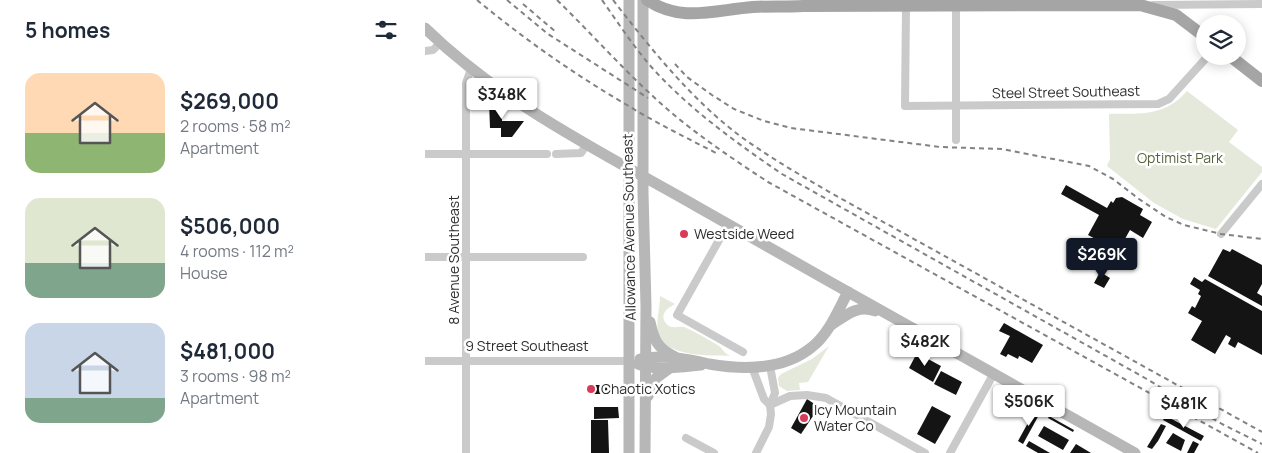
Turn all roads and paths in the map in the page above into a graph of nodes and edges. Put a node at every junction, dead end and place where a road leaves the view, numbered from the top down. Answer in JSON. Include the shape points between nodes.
{"nodes":[{"id":1,"x":629,"y":0,"type":"edge"},
{"id":2,"x":645,"y":0,"type":"edge"},
{"id":3,"x":1140,"y":2,"type":"edge"},
{"id":4,"x":803,"y":3,"type":"edge"},
{"id":5,"x":971,"y":3,"type":"edge"},
{"id":6,"x":906,"y":6,"type":"junction"},
{"id":7,"x":956,"y":6,"type":"junction"},
{"id":8,"x":1260,"y":6,"type":"edge"},
{"id":9,"x":425,"y":28,"type":"edge"},
{"id":10,"x":1196,"y":30,"type":"edge"},
{"id":11,"x":440,"y":43,"type":"junction"},
{"id":12,"x":425,"y":51,"type":"edge"},
{"id":13,"x":1200,"y":65,"type":"edge"},
{"id":14,"x":1242,"y":65,"type":"edge"},
{"id":15,"x":471,"y":69,"type":"junction"},
{"id":16,"x":1262,"y":81,"type":"edge"},
{"id":17,"x":956,"y":106,"type":"junction"},
{"id":18,"x":956,"y":140,"type":"dead end"},
{"id":19,"x":587,"y":144,"type":"junction"},
{"id":20,"x":425,"y":154,"type":"edge"},
{"id":21,"x":466,"y":154,"type":"junction"},
{"id":22,"x":547,"y":154,"type":"dead end"},
{"id":23,"x":556,"y":154,"type":"dead end"},
{"id":24,"x":1262,"y":184,"type":"edge"},
{"id":25,"x":728,"y":224,"type":"junction"},
{"id":26,"x":1221,"y":234,"type":"dead end"},
{"id":27,"x":425,"y":257,"type":"edge"},
{"id":28,"x":466,"y":257,"type":"junction"},
{"id":29,"x":583,"y":257,"type":"dead end"},
{"id":30,"x":848,"y":292,"type":"junction"},
{"id":31,"x":646,"y":306,"type":"junction"},
{"id":32,"x":904,"y":323,"type":"junction"},
{"id":33,"x":829,"y":326,"type":"junction"},
{"id":34,"x":743,"y":352,"type":"dead end"},
{"id":35,"x":425,"y":361,"type":"edge"},
{"id":36,"x":466,"y":361,"type":"junction"},
{"id":37,"x":629,"y":361,"type":"junction"},
{"id":38,"x":645,"y":362,"type":"junction"},
{"id":39,"x":674,"y":362,"type":"junction"},
{"id":40,"x":770,"y":366,"type":"junction"},
{"id":41,"x":752,"y":367,"type":"junction"},
{"id":42,"x":994,"y":373,"type":"junction"},
{"id":43,"x":645,"y":405,"type":"junction"},
{"id":44,"x":770,"y":405,"type":"junction"},
{"id":45,"x":687,"y":438,"type":"dead end"},
{"id":46,"x":466,"y":453,"type":"edge"},
{"id":47,"x":629,"y":453,"type":"edge"},
{"id":48,"x":645,"y":453,"type":"edge"},
{"id":49,"x":714,"y":453,"type":"edge"},
{"id":50,"x":756,"y":453,"type":"edge"},
{"id":51,"x":925,"y":453,"type":"edge"},
{"id":52,"x":950,"y":453,"type":"edge"},
{"id":53,"x":1135,"y":453,"type":"edge"}],
"edges":[{"from":1,"to":37,"type":"street","name":"Allowance Avenue Southeast"},
{"from":2,"to":4,"type":"main road","via":[[667,11],[703,14]]},
{"from":2,"to":31,"type":"street","name":"Allowance Avenue Southeast","via":[[643,193]]},
{"from":3,"to":5,"type":"main road"},
{"from":3,"to":8,"type":"street"},
{"from":3,"to":10,"type":"main road","via":[[1176,14]]},
{"from":4,"to":6,"type":"main road"},
{"from":5,"to":7,"type":"main road"},
{"from":6,"to":7,"type":"main road"},
{"from":6,"to":17,"type":"street","name":"Steel Street Southeast","via":[[905,106]]},
{"from":7,"to":17,"type":"street"},
{"from":9,"to":11,"type":"street"},
{"from":11,"to":12,"type":"street","via":[[433,50]]},
{"from":11,"to":15,"type":"street"},
{"from":13,"to":17,"type":"street","name":"Steel Street Southeast","via":[[1169,98],[1158,104]]},
{"from":14,"to":16,"type":"main road"},
{"from":15,"to":19,"type":"street","via":[[525,107]]},
{"from":15,"to":21,"type":"street","name":"8 Avenue Southeast","via":[[466,83]]},
{"from":17,"to":18,"type":"street"},
{"from":19,"to":23,"type":"street","via":[[581,154]]},
{"from":19,"to":25,"type":"street"},
{"from":20,"to":21,"type":"street"},
{"from":21,"to":22,"type":"street"},
{"from":21,"to":28,"type":"street","name":"8 Avenue Southeast"},
{"from":24,"to":26,"type":"street"},
{"from":25,"to":30,"type":"street"},
{"from":25,"to":34,"type":"street","via":[[677,315]]},
{"from":27,"to":28,"type":"street"},
{"from":28,"to":29,"type":"street"},
{"from":28,"to":36,"type":"street","name":"8 Avenue Southeast"},
{"from":30,"to":32,"type":"street"},
{"from":30,"to":33,"type":"street","name":"9 Street Southeast"},
{"from":31,"to":38,"type":"street","name":"Allowance Avenue Southeast"},
{"from":31,"to":39,"type":"street","via":[[655,341]]},
{"from":32,"to":33,"type":"street","via":[[861,309]]},
{"from":32,"to":42,"type":"street"},
{"from":33,"to":40,"type":"street","name":"9 Street Southeast","via":[[813,346],[786,362]]},
{"from":35,"to":36,"type":"street","name":"9 Street Southeast"},
{"from":36,"to":37,"type":"street","name":"9 Street Southeast"},
{"from":36,"to":46,"type":"street","name":"8 Avenue Southeast"},
{"from":37,"to":38,"type":"street","name":"9 Street Southeast"},
{"from":37,"to":47,"type":"street","name":"Allowance Avenue Southeast"},
{"from":38,"to":39,"type":"street","name":"9 Street Southeast"},
{"from":38,"to":43,"type":"street","name":"Allowance Avenue Southeast"},
{"from":39,"to":41,"type":"street","name":"9 Street Southeast"},
{"from":39,"to":43,"type":"street","via":[[653,381]]},
{"from":40,"to":41,"type":"street","name":"9 Street Southeast"},
{"from":40,"to":44,"type":"street","via":[[775,394]]},
{"from":41,"to":44,"type":"street","via":[[764,399]]},
{"from":42,"to":52,"type":"street"},
{"from":42,"to":53,"type":"street"},
{"from":43,"to":48,"type":"street","name":"Allowance Avenue Southeast"},
{"from":44,"to":50,"type":"street","via":[[770,421]]},
{"from":44,"to":51,"type":"street","via":[[790,396],[826,398]]},
{"from":45,"to":49,"type":"street"}]}
